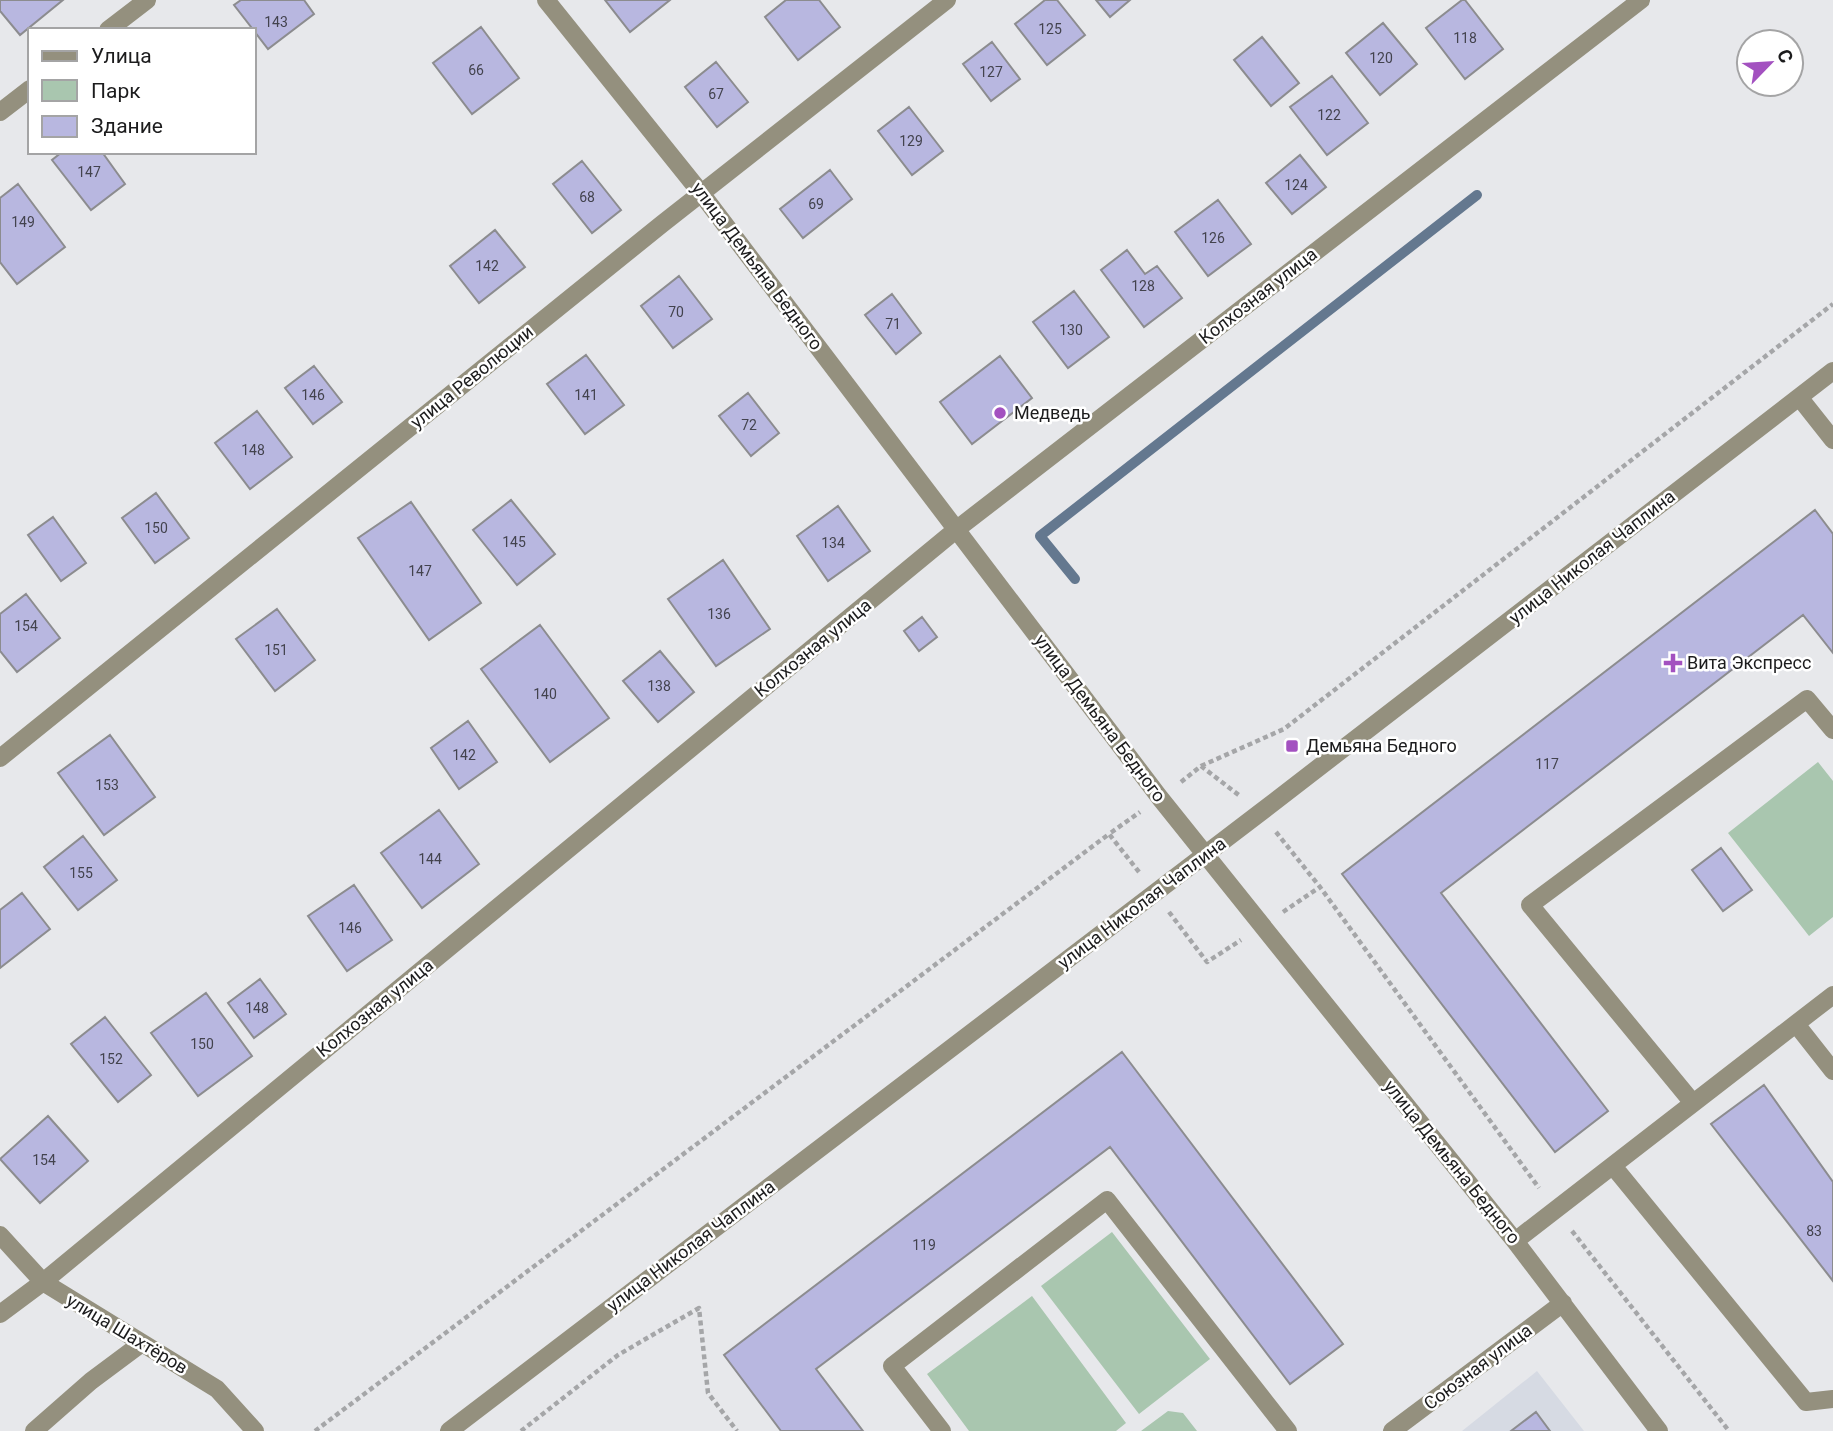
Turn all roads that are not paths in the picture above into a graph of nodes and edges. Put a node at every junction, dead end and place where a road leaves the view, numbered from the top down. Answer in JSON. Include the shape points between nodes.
{"nodes":[{"id":1,"x":147,"y":0,"type":"edge"},
{"id":2,"x":546,"y":0,"type":"edge"},
{"id":3,"x":947,"y":0,"type":"edge"},
{"id":4,"x":1641,"y":0,"type":"edge"},
{"id":5,"x":111,"y":28,"type":"edge"},
{"id":6,"x":28,"y":91,"type":"edge"},
{"id":7,"x":0,"y":112,"type":"edge"},
{"id":8,"x":701,"y":193,"type":"junction"},
{"id":9,"x":1833,"y":370,"type":"edge"},
{"id":10,"x":1799,"y":397,"type":"junction"},
{"id":11,"x":1833,"y":440,"type":"edge"},
{"id":12,"x":957,"y":529,"type":"junction"},
{"id":13,"x":1833,"y":730,"type":"edge"},
{"id":14,"x":0,"y":758,"type":"edge"},
{"id":15,"x":1205,"y":855,"type":"junction"},
{"id":16,"x":1833,"y":995,"type":"edge"},
{"id":17,"x":1796,"y":1024,"type":"junction"},
{"id":18,"x":1833,"y":1070,"type":"edge"},
{"id":19,"x":1693,"y":1103,"type":"junction"},
{"id":20,"x":1613,"y":1166,"type":"junction"},
{"id":21,"x":0,"y":1234,"type":"edge"},
{"id":22,"x":1515,"y":1241,"type":"junction"},
{"id":23,"x":43,"y":1282,"type":"junction"},
{"id":24,"x":1563,"y":1303,"type":"junction"},
{"id":25,"x":0,"y":1314,"type":"edge"},
{"id":26,"x":142,"y":1343,"type":"junction"},
{"id":27,"x":1833,"y":1399,"type":"edge"},
{"id":28,"x":34,"y":1431,"type":"edge"},
{"id":29,"x":254,"y":1431,"type":"edge"},
{"id":30,"x":449,"y":1431,"type":"edge"},
{"id":31,"x":942,"y":1431,"type":"edge"},
{"id":32,"x":1288,"y":1431,"type":"edge"},
{"id":33,"x":1392,"y":1431,"type":"edge"},
{"id":34,"x":1659,"y":1431,"type":"edge"}],
"edges":[{"from":1,"to":5,"type":"street"},
{"from":2,"to":8,"type":"street","name":"улица Демьяна Бедного"},
{"from":3,"to":8,"type":"street","name":"улица Революции"},
{"from":4,"to":12,"type":"street","name":"Колхозная улица"},
{"from":6,"to":7,"type":"street"},
{"from":8,"to":12,"type":"street","name":"улица Демьяна Бедного"},
{"from":8,"to":14,"type":"street","name":"улица Революции"},
{"from":9,"to":10,"type":"street","name":"улица Николая Чаплина"},
{"from":10,"to":11,"type":"street"},
{"from":10,"to":15,"type":"street","name":"улица Николая Чаплина"},
{"from":12,"to":15,"type":"street","name":"улица Демьяна Бедного"},
{"from":12,"to":23,"type":"street","name":"Колхозная улица"},
{"from":13,"to":19,"type":"street","via":[[1807,699],[1531,905]]},
{"from":15,"to":22,"type":"street","name":"улица Демьяна Бедного"},
{"from":15,"to":30,"type":"street","name":"улица Николая Чаплина"},
{"from":16,"to":17,"type":"street"},
{"from":17,"to":18,"type":"street"},
{"from":17,"to":19,"type":"street"},
{"from":19,"to":20,"type":"street"},
{"from":20,"to":22,"type":"street"},
{"from":20,"to":27,"type":"street","via":[[1806,1402]]},
{"from":21,"to":23,"type":"street","name":"улица Шахтёров"},
{"from":22,"to":24,"type":"street","name":"улица Демьяна Бедного"},
{"from":23,"to":25,"type":"street","name":"Колхозная улица"},
{"from":23,"to":26,"type":"street","name":"улица Шахтёров"},
{"from":24,"to":33,"type":"street","name":"Союзная улица"},
{"from":24,"to":34,"type":"street","name":"улица Демьяна Бедного"},
{"from":26,"to":28,"type":"street"},
{"from":26,"to":29,"type":"street","name":"улица Шахтёров","via":[[217,1389]]},
{"from":31,"to":32,"type":"street","via":[[892,1366],[1107,1200]]}]}
